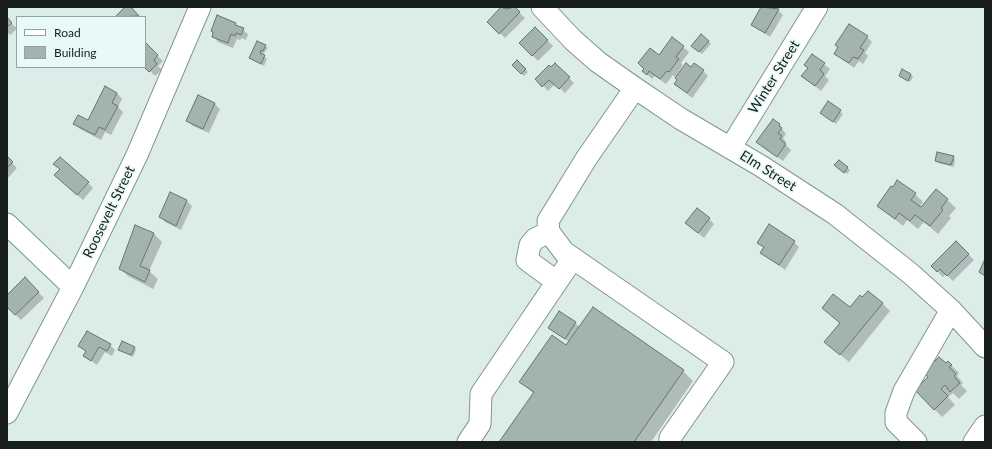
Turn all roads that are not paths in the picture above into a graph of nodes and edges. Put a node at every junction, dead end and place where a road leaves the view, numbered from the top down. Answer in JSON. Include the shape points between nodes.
{"nodes":[{"id":1,"x":200,"y":7,"type":"edge"},
{"id":2,"x":542,"y":7,"type":"edge"},
{"id":3,"x":817,"y":7,"type":"edge"},
{"id":4,"x":635,"y":88,"type":"junction"},
{"id":5,"x":731,"y":147,"type":"junction"},
{"id":6,"x":7,"y":224,"type":"edge"},
{"id":7,"x":549,"y":232,"type":"junction"},
{"id":8,"x":573,"y":258,"type":"junction"},
{"id":9,"x":557,"y":282,"type":"junction"},
{"id":10,"x":73,"y":287,"type":"junction"},
{"id":11,"x":951,"y":310,"type":"junction"},
{"id":12,"x":985,"y":347,"type":"edge"},
{"id":13,"x":7,"y":412,"type":"edge"},
{"id":14,"x":985,"y":426,"type":"edge"},
{"id":15,"x":468,"y":442,"type":"edge"},
{"id":16,"x":670,"y":442,"type":"edge"},
{"id":17,"x":916,"y":442,"type":"edge"},
{"id":18,"x":974,"y":442,"type":"edge"}],
"edges":[{"from":1,"to":10,"type":"street","name":"Roosevelt Street","via":[[137,155]]},
{"from":2,"to":4,"type":"street","name":"Elm Street","via":[[572,40]]},
{"from":3,"to":5,"type":"street","name":"Winter Street"},
{"from":4,"to":5,"type":"street","name":"Elm Street","via":[[681,119]]},
{"from":4,"to":7,"type":"street","via":[[586,159],[548,221]]},
{"from":5,"to":11,"type":"street","name":"Elm Street","via":[[835,214],[906,270]]},
{"from":6,"to":10,"type":"street"},
{"from":7,"to":8,"type":"street","via":[[564,252]]},
{"from":7,"to":9,"type":"street","via":[[536,239],[529,249],[527,260]]},
{"from":8,"to":9,"type":"street"},
{"from":8,"to":16,"type":"street","via":[[723,362],[670,438]]},
{"from":9,"to":15,"type":"street","via":[[481,394],[480,424]]},
{"from":10,"to":13,"type":"street","name":"Roosevelt Street"},
{"from":11,"to":12,"type":"street","name":"Elm Street"},
{"from":11,"to":17,"type":"street","via":[[904,391],[896,413],[896,422]]},
{"from":14,"to":18,"type":"street"}]}
